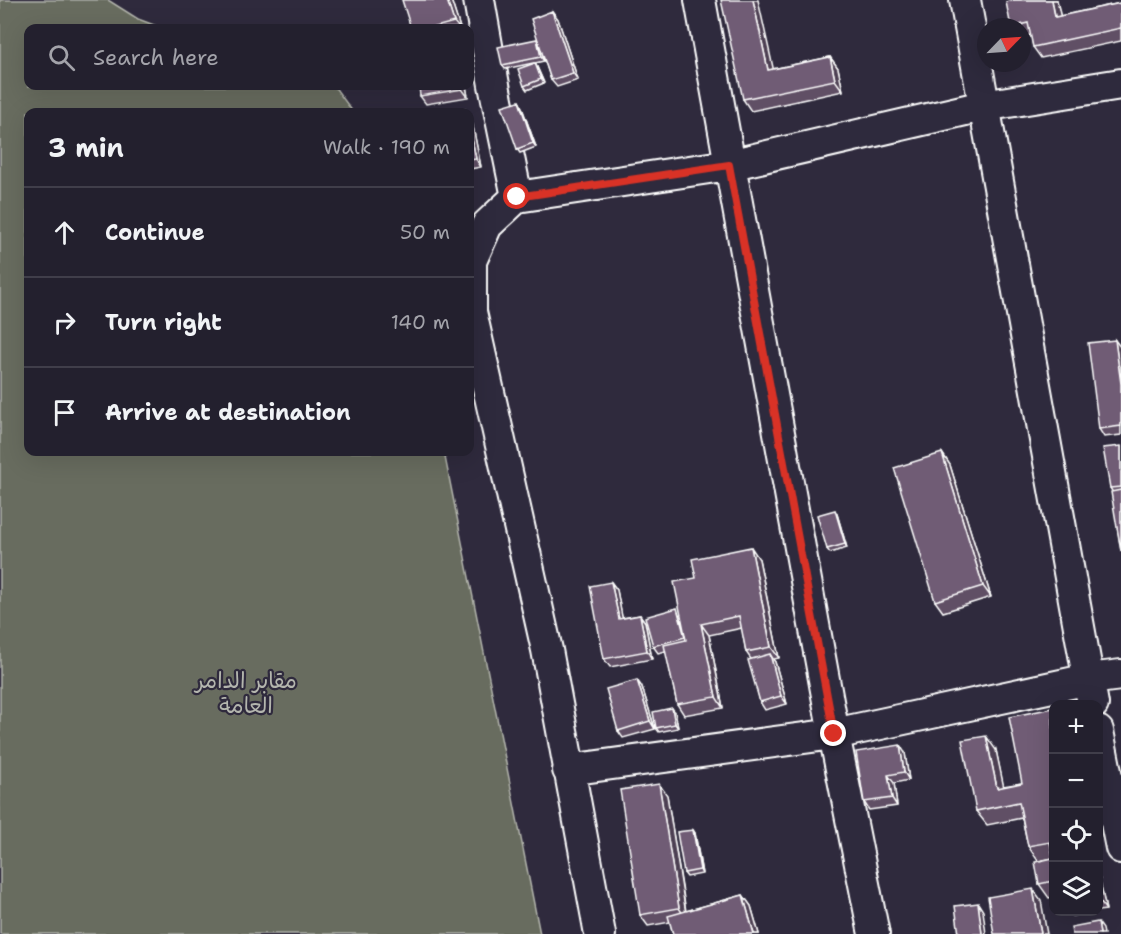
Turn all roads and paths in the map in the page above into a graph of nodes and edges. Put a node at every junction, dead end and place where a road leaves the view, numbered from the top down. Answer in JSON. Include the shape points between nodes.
{"nodes":[{"id":1,"x":479,"y":0,"type":"edge"},
{"id":2,"x":700,"y":0,"type":"edge"},
{"id":3,"x":965,"y":0,"type":"edge"},
{"id":4,"x":1121,"y":84,"type":"edge"},
{"id":5,"x":983,"y":106,"type":"junction"},
{"id":6,"x":729,"y":165,"type":"junction"},
{"id":7,"x":517,"y":197,"type":"junction"},
{"id":8,"x":474,"y":254,"type":"edge"},
{"id":9,"x":474,"y":325,"type":"edge"},
{"id":10,"x":1121,"y":675,"type":"edge"},
{"id":11,"x":1091,"y":692,"type":"edge"},
{"id":12,"x":834,"y":734,"type":"junction"},
{"id":13,"x":1103,"y":754,"type":"edge"},
{"id":14,"x":568,"y":770,"type":"junction"},
{"id":15,"x":1121,"y":848,"type":"edge"},
{"id":16,"x":600,"y":934,"type":"edge"},
{"id":17,"x":874,"y":934,"type":"edge"}],
"edges":[{"from":1,"to":7,"type":"street"},
{"from":2,"to":6,"type":"street"},
{"from":3,"to":5,"type":"street"},
{"from":4,"to":5,"type":"street"},
{"from":5,"to":6,"type":"street"},
{"from":5,"to":11,"type":"street"},
{"from":6,"to":7,"type":"street"},
{"from":6,"to":12,"type":"street"},
{"from":7,"to":8,"type":"street","via":[[487,225]]},
{"from":9,"to":14,"type":"street","via":[[547,650]]},
{"from":10,"to":11,"type":"street"},
{"from":11,"to":12,"type":"street"},
{"from":12,"to":14,"type":"street"},
{"from":12,"to":17,"type":"street"},
{"from":13,"to":15,"type":"street"},
{"from":14,"to":16,"type":"street"}]}
